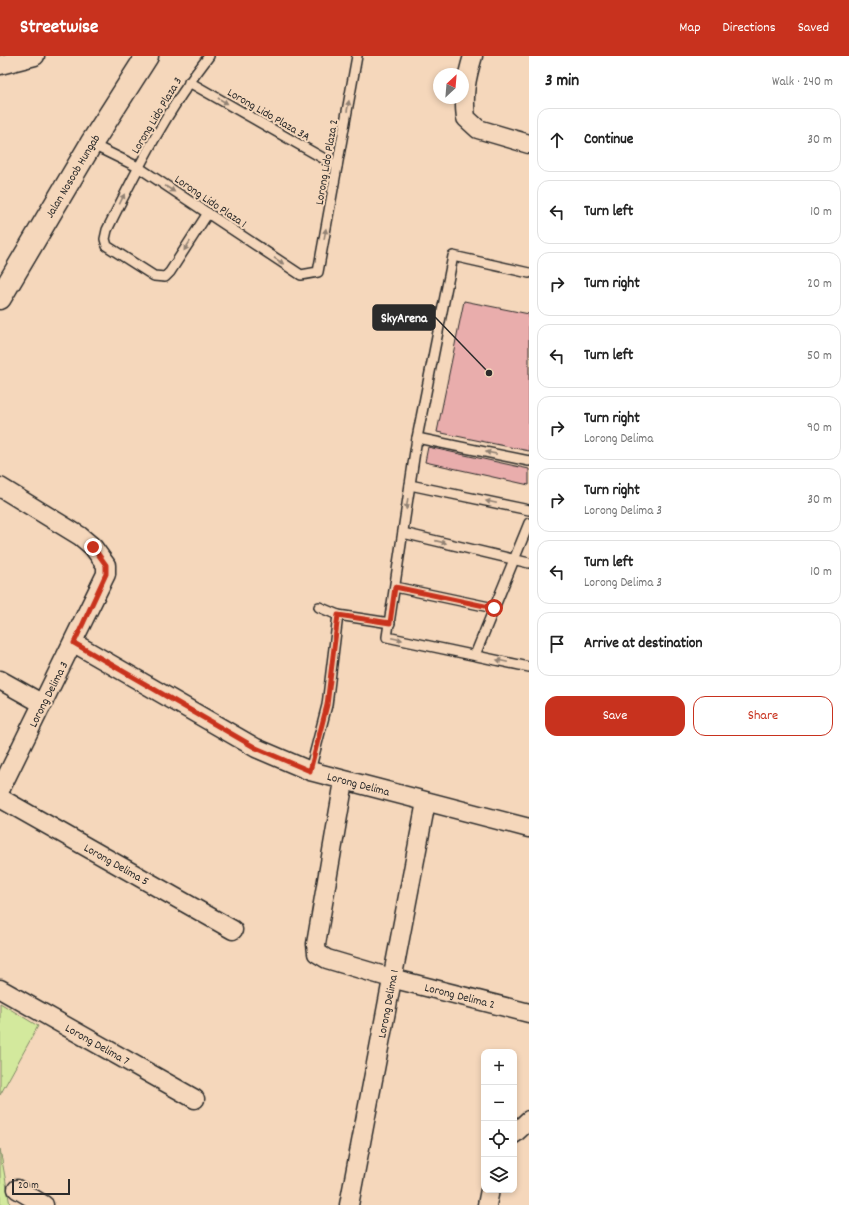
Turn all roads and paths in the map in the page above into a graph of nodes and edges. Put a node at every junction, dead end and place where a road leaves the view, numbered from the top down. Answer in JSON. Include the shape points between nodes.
{"nodes":[{"id":1,"x":35,"y":56,"type":"edge"},
{"id":2,"x":147,"y":56,"type":"edge"},
{"id":3,"x":209,"y":56,"type":"edge"},
{"id":4,"x":357,"y":56,"type":"edge"},
{"id":5,"x":473,"y":56,"type":"edge"},
{"id":6,"x":0,"y":65,"type":"edge"},
{"id":7,"x":189,"y":82,"type":"junction"},
{"id":8,"x":91,"y":144,"type":"junction"},
{"id":9,"x":529,"y":144,"type":"edge"},
{"id":10,"x":337,"y":166,"type":"junction"},
{"id":11,"x":138,"y":167,"type":"junction"},
{"id":12,"x":208,"y":214,"type":"junction"},
{"id":13,"x":318,"y":272,"type":"joint"},
{"id":14,"x":529,"y":273,"type":"edge"},
{"id":15,"x":0,"y":298,"type":"edge"},
{"id":16,"x":417,"y":438,"type":"junction"},
{"id":17,"x":529,"y":461,"type":"edge"},
{"id":18,"x":410,"y":485,"type":"junction"},
{"id":19,"x":0,"y":487,"type":"edge"},
{"id":20,"x":529,"y":510,"type":"edge"},
{"id":21,"x":529,"y":523,"type":"edge"},
{"id":22,"x":403,"y":533,"type":"junction"},
{"id":23,"x":514,"y":560,"type":"junction"},
{"id":24,"x":529,"y":563,"type":"edge"},
{"id":25,"x":395,"y":587,"type":"junction"},
{"id":26,"x":319,"y":607,"type":"dead end"},
{"id":27,"x":494,"y":608,"type":"junction"},
{"id":28,"x":338,"y":615,"type":"junction"},
{"id":29,"x":390,"y":623,"type":"junction"},
{"id":30,"x":74,"y":643,"type":"junction"},
{"id":31,"x":475,"y":656,"type":"junction"},
{"id":32,"x":529,"y":667,"type":"edge"},
{"id":33,"x":0,"y":680,"type":"edge"},
{"id":34,"x":43,"y":704,"type":"junction"},
{"id":35,"x":310,"y":771,"type":"junction"},
{"id":36,"x":344,"y":781,"type":"junction"},
{"id":37,"x":0,"y":790,"type":"edge"},
{"id":38,"x":0,"y":798,"type":"edge"},
{"id":39,"x":426,"y":802,"type":"junction"},
{"id":40,"x":529,"y":828,"type":"edge"},
{"id":41,"x":233,"y":930,"type":"dead end"},
{"id":42,"x":391,"y":978,"type":"junction"},
{"id":43,"x":0,"y":989,"type":"edge"},
{"id":44,"x":529,"y":1013,"type":"edge"},
{"id":45,"x":195,"y":1099,"type":"dead end"},
{"id":46,"x":529,"y":1120,"type":"edge"},
{"id":47,"x":517,"y":1131,"type":"edge"},
{"id":48,"x":17,"y":1189,"type":"dead end"},
{"id":49,"x":489,"y":1193,"type":"edge"},
{"id":50,"x":44,"y":1205,"type":"edge"},
{"id":51,"x":349,"y":1205,"type":"edge"},
{"id":52,"x":487,"y":1205,"type":"edge"}],
"edges":[{"from":1,"to":6,"type":"street"},
{"from":2,"to":8,"type":"main road","name":"Jalan Nosoob Hungab"},
{"from":3,"to":7,"type":"lane","name":"Lorong Lido Plaza 3"},
{"from":10,"to":4,"type":"lane","name":"Lorong Lido Plaza 2","one_way":true},
{"from":5,"to":9,"type":"street","via":[[465,84],[466,118],[478,129]]},
{"from":7,"to":10,"type":"lane","name":"Lorong Lido Plaza 3A","one_way":true},
{"from":7,"to":11,"type":"lane","name":"Lorong Lido Plaza 3"},
{"from":8,"to":11,"type":"lane","name":"Lorong Lido Plaza 1"},
{"from":8,"to":15,"type":"main road","name":"Jalan Nosoob Hungab"},
{"from":13,"to":10,"type":"lane","name":"Lorong Lido Plaza 2","one_way":true},
{"from":11,"to":12,"type":"lane","name":"Lorong Lido Plaza 1","one_way":true},
{"from":12,"to":11,"type":"lane","name":"Lorong Lido Plaza 3","one_way":true,"via":[[165,277],[154,276],[108,246],[104,239],[107,230]]},
{"from":12,"to":13,"type":"lane","name":"Lorong Lido Plaza 1","one_way":true,"via":[[301,276]]},
{"from":14,"to":16,"type":"lane","via":[[453,256]]},
{"from":17,"to":16,"type":"lane","one_way":true},
{"from":16,"to":18,"type":"lane"},
{"from":20,"to":18,"type":"lane","one_way":true},
{"from":18,"to":22,"type":"lane","one_way":true},
{"from":19,"to":30,"type":"street","name":"Lorong Delima 3","via":[[80,536],[93,547],[106,565],[103,584]]},
{"from":21,"to":23,"type":"lane"},
{"from":22,"to":23,"type":"lane","one_way":true},
{"from":22,"to":25,"type":"lane"},
{"from":23,"to":24,"type":"lane"},
{"from":23,"to":27,"type":"lane"},
{"from":25,"to":27,"type":"lane"},
{"from":25,"to":29,"type":"lane"},
{"from":26,"to":28,"type":"lane"},
{"from":27,"to":31,"type":"lane"},
{"from":28,"to":29,"type":"lane"},
{"from":28,"to":35,"type":"lane","via":[[327,705]]},
{"from":29,"to":31,"type":"lane","one_way":true,"via":[[387,637]]},
{"from":30,"to":34,"type":"street","name":"Lorong Delima 3"},
{"from":30,"to":35,"type":"street","name":"Lorong Delima","via":[[256,748]]},
{"from":32,"to":31,"type":"lane","one_way":true},
{"from":33,"to":34,"type":"street"},
{"from":34,"to":37,"type":"street","name":"Lorong Delima 3"},
{"from":35,"to":36,"type":"street","name":"Lorong Delima"},
{"from":36,"to":39,"type":"street","name":"Lorong Delima"},
{"from":36,"to":42,"type":"street","name":"Lorong Delima 2","via":[[316,944],[317,953],[327,959]]},
{"from":38,"to":41,"type":"street","name":"Lorong Delima 5"},
{"from":39,"to":40,"type":"street","name":"Lorong Delima"},
{"from":39,"to":42,"type":"street","name":"Lorong Delima 1"},
{"from":42,"to":44,"type":"street","name":"Lorong Delima 2"},
{"from":42,"to":51,"type":"street","name":"Lorong Delima 1"},
{"from":43,"to":45,"type":"street","name":"Lorong Delima 7"},
{"from":46,"to":47,"type":"street"},
{"from":48,"to":50,"type":"street"},
{"from":49,"to":52,"type":"street"}]}
